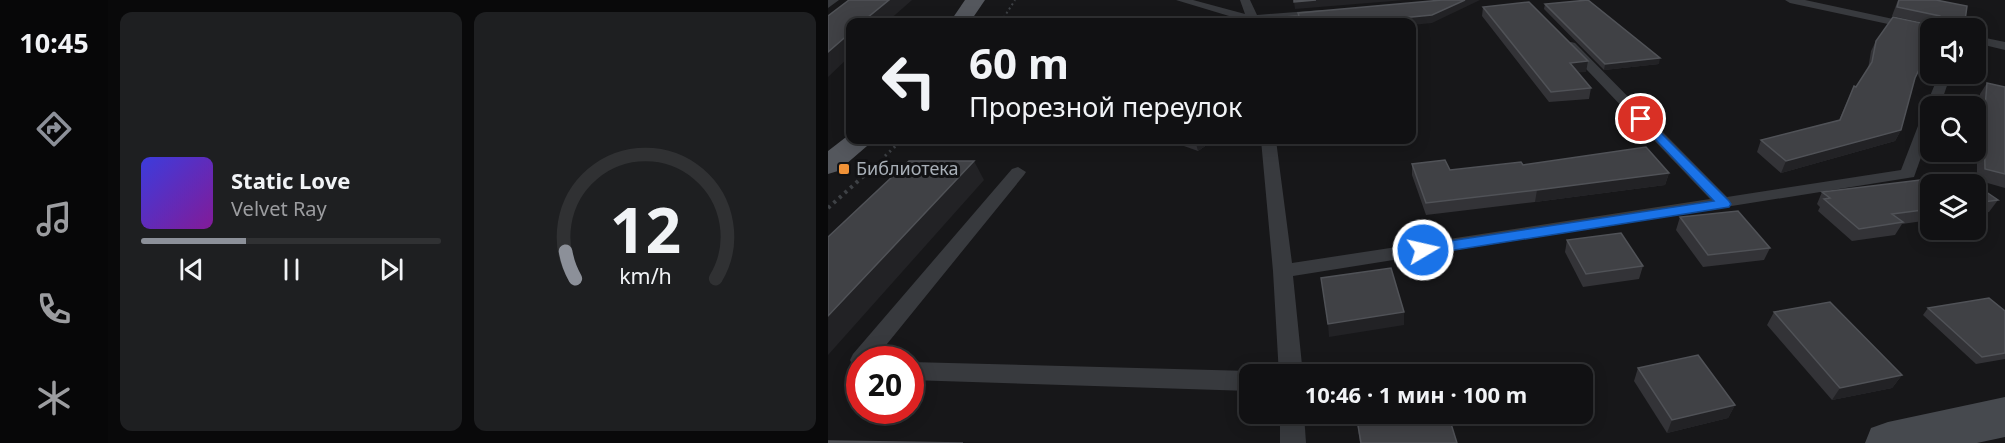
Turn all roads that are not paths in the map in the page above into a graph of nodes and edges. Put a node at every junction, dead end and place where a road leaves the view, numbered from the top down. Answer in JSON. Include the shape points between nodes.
{"nodes":[{"id":1,"x":834,"y":0,"type":"edge"},
{"id":2,"x":975,"y":0,"type":"edge"},
{"id":3,"x":1181,"y":0,"type":"edge"},
{"id":4,"x":1245,"y":0,"type":"edge"},
{"id":5,"x":1790,"y":0,"type":"edge"},
{"id":6,"x":828,"y":5,"type":"edge"},
{"id":7,"x":1336,"y":12,"type":"edge"},
{"id":8,"x":963,"y":18,"type":"edge"},
{"id":9,"x":1243,"y":18,"type":"edge"},
{"id":10,"x":1252,"y":18,"type":"edge"},
{"id":11,"x":1281,"y":18,"type":"edge"},
{"id":12,"x":1920,"y":28,"type":"edge"},
{"id":13,"x":1559,"y":34,"type":"edge"},
{"id":14,"x":1986,"y":42,"type":"edge"},
{"id":15,"x":2005,"y":46,"type":"edge"},
{"id":16,"x":1920,"y":141,"type":"edge"},
{"id":17,"x":855,"y":144,"type":"edge"},
{"id":18,"x":1268,"y":144,"type":"edge"},
{"id":19,"x":828,"y":165,"type":"edge"},
{"id":20,"x":1018,"y":172,"type":"dead end"},
{"id":21,"x":1724,"y":204,"type":"junction"},
{"id":22,"x":1283,"y":271,"type":"junction"},
{"id":23,"x":873,"y":346,"type":"edge"},
{"id":24,"x":1290,"y":364,"type":"edge"},
{"id":25,"x":924,"y":371,"type":"edge"},
{"id":26,"x":1239,"y":381,"type":"edge"},
{"id":27,"x":2005,"y":417,"type":"edge"},
{"id":28,"x":1292,"y":424,"type":"edge"},
{"id":29,"x":1293,"y":443,"type":"edge"},
{"id":30,"x":1888,"y":443,"type":"edge"}],
"edges":[{"from":1,"to":6,"type":"lane"},
{"from":2,"to":8,"type":"main road"},
{"from":3,"to":9,"type":"lane"},
{"from":4,"to":10,"type":"lane"},
{"from":5,"to":12,"type":"lane"},
{"from":7,"to":11,"type":"lane"},
{"from":13,"to":21,"type":"lane"},
{"from":14,"to":15,"type":"lane"},
{"from":16,"to":21,"type":"lane","via":[[1908,174]]},
{"from":17,"to":19,"type":"main road"},
{"from":18,"to":22,"type":"lane"},
{"from":20,"to":23,"type":"lane"},
{"from":21,"to":22,"type":"lane"},
{"from":22,"to":24,"type":"lane"},
{"from":25,"to":26,"type":"lane"},
{"from":27,"to":30,"type":"main road"},
{"from":28,"to":29,"type":"lane"}]}
